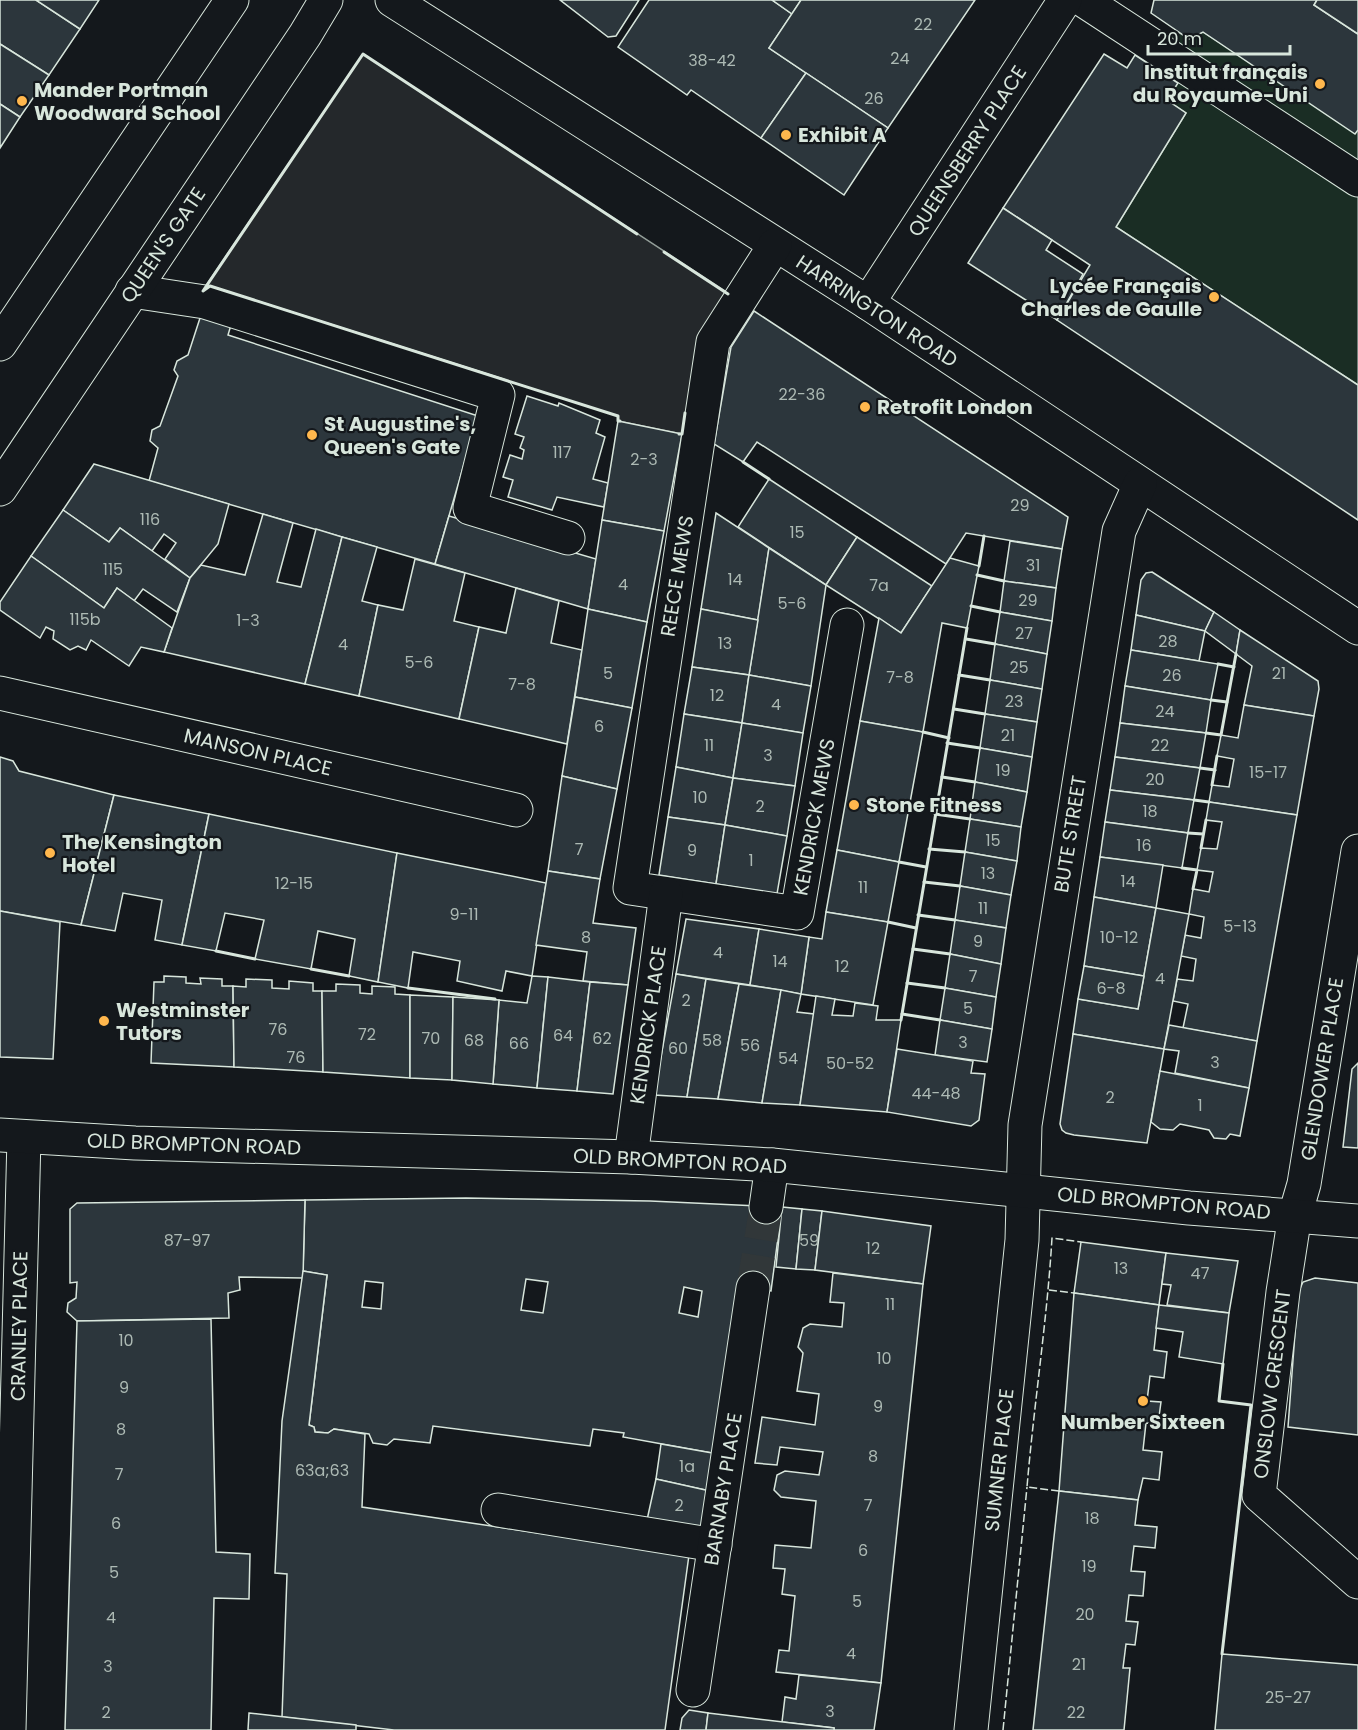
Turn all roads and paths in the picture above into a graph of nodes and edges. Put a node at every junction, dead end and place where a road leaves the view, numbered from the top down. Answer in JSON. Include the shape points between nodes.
{"nodes":[{"id":1,"x":232,"y":0,"type":"edge"},
{"id":2,"x":326,"y":0,"type":"edge"},
{"id":3,"x":393,"y":0,"type":"edge"},
{"id":4,"x":1065,"y":0,"type":"edge"},
{"id":5,"x":1083,"y":0,"type":"edge"},
{"id":6,"x":1358,"y":180,"type":"edge"},
{"id":7,"x":775,"y":245,"type":"junction"},
{"id":8,"x":132,"y":291,"type":"junction"},
{"id":9,"x":868,"y":303,"type":"junction"},
{"id":10,"x":0,"y":344,"type":"edge"},
{"id":11,"x":1140,"y":484,"type":"junction"},
{"id":12,"x":0,"y":489,"type":"edge"},
{"id":13,"x":568,"y":538,"type":"dead end"},
{"id":14,"x":847,"y":625,"type":"dead end"},
{"id":15,"x":1358,"y":628,"type":"edge"},
{"id":16,"x":0,"y":693,"type":"edge"},
{"id":17,"x":516,"y":810,"type":"dead end"},
{"id":18,"x":1358,"y":851,"type":"edge"},
{"id":19,"x":666,"y":894,"type":"junction"},
{"id":20,"x":12,"y":1136,"type":"edge"},
{"id":21,"x":631,"y":1157,"type":"junction"},
{"id":22,"x":772,"y":1165,"type":"junction"},
{"id":23,"x":1023,"y":1190,"type":"junction"},
{"id":24,"x":766,"y":1207,"type":"tunnel mouth"},
{"id":25,"x":1295,"y":1215,"type":"junction"},
{"id":26,"x":1358,"y":1221,"type":"edge"},
{"id":27,"x":753,"y":1288,"type":"tunnel mouth"},
{"id":28,"x":498,"y":1510,"type":"dead end"},
{"id":29,"x":715,"y":1545,"type":"junction"},
{"id":30,"x":1358,"y":1582,"type":"edge"},
{"id":31,"x":693,"y":1690,"type":"dead end"},
{"id":32,"x":9,"y":1730,"type":"edge"},
{"id":33,"x":971,"y":1730,"type":"edge"}],
"edges":[{"from":1,"to":10,"type":"street"},
{"from":2,"to":8,"type":"street","name":"QUEEN'S GATE"},
{"from":3,"to":7,"type":"street","name":"HARRINGTON ROAD"},
{"from":4,"to":9,"type":"street","name":"QUEENSBERRY PLACE"},
{"from":5,"to":6,"type":"street"},
{"from":7,"to":9,"type":"street","name":"HARRINGTON ROAD"},
{"from":7,"to":19,"type":"street","name":"REECE MEWS","via":[[713,342],[630,888]]},
{"from":8,"to":12,"type":"street","name":"QUEEN'S GATE"},
{"from":8,"to":13,"type":"street","via":[[205,302],[498,395],[470,508]]},
{"from":9,"to":11,"type":"street","name":"HARRINGTON ROAD"},
{"from":11,"to":15,"type":"street","name":"HARRINGTON ROAD"},
{"from":11,"to":23,"type":"street","name":"BUTE STREET","via":[[1119,531],[1110,583],[1025,1125]]},
{"from":14,"to":19,"type":"street","name":"KENDRICK MEWS","via":[[797,913]]},
{"from":16,"to":17,"type":"street","name":"MANSON PLACE"},
{"from":18,"to":25,"type":"street","name":"GLENDOWER PLACE","via":[[1304,1184]]},
{"from":19,"to":21,"type":"street","name":"KENDRICK PLACE"},
{"from":20,"to":21,"type":"street","name":"OLD BROMPTON ROAD"},
{"from":20,"to":32,"type":"street","name":"CRANLEY PLACE"},
{"from":21,"to":22,"type":"street","name":"OLD BROMPTON ROAD"},
{"from":22,"to":23,"type":"street","name":"OLD BROMPTON ROAD"},
{"from":22,"to":24,"type":"street"},
{"from":23,"to":25,"type":"street","name":"OLD BROMPTON ROAD"},
{"from":23,"to":33,"type":"street","name":"SUMNER PLACE","via":[[1022,1240]]},
{"from":25,"to":26,"type":"street","name":"OLD BROMPTON ROAD"},
{"from":25,"to":30,"type":"street","name":"ONSLOW CRESCENT","via":[[1259,1495]]},
{"from":27,"to":29,"type":"street","name":"BARNABY PLACE"},
{"from":28,"to":29,"type":"street"},
{"from":29,"to":31,"type":"street","name":"BARNABY PLACE"}]}
